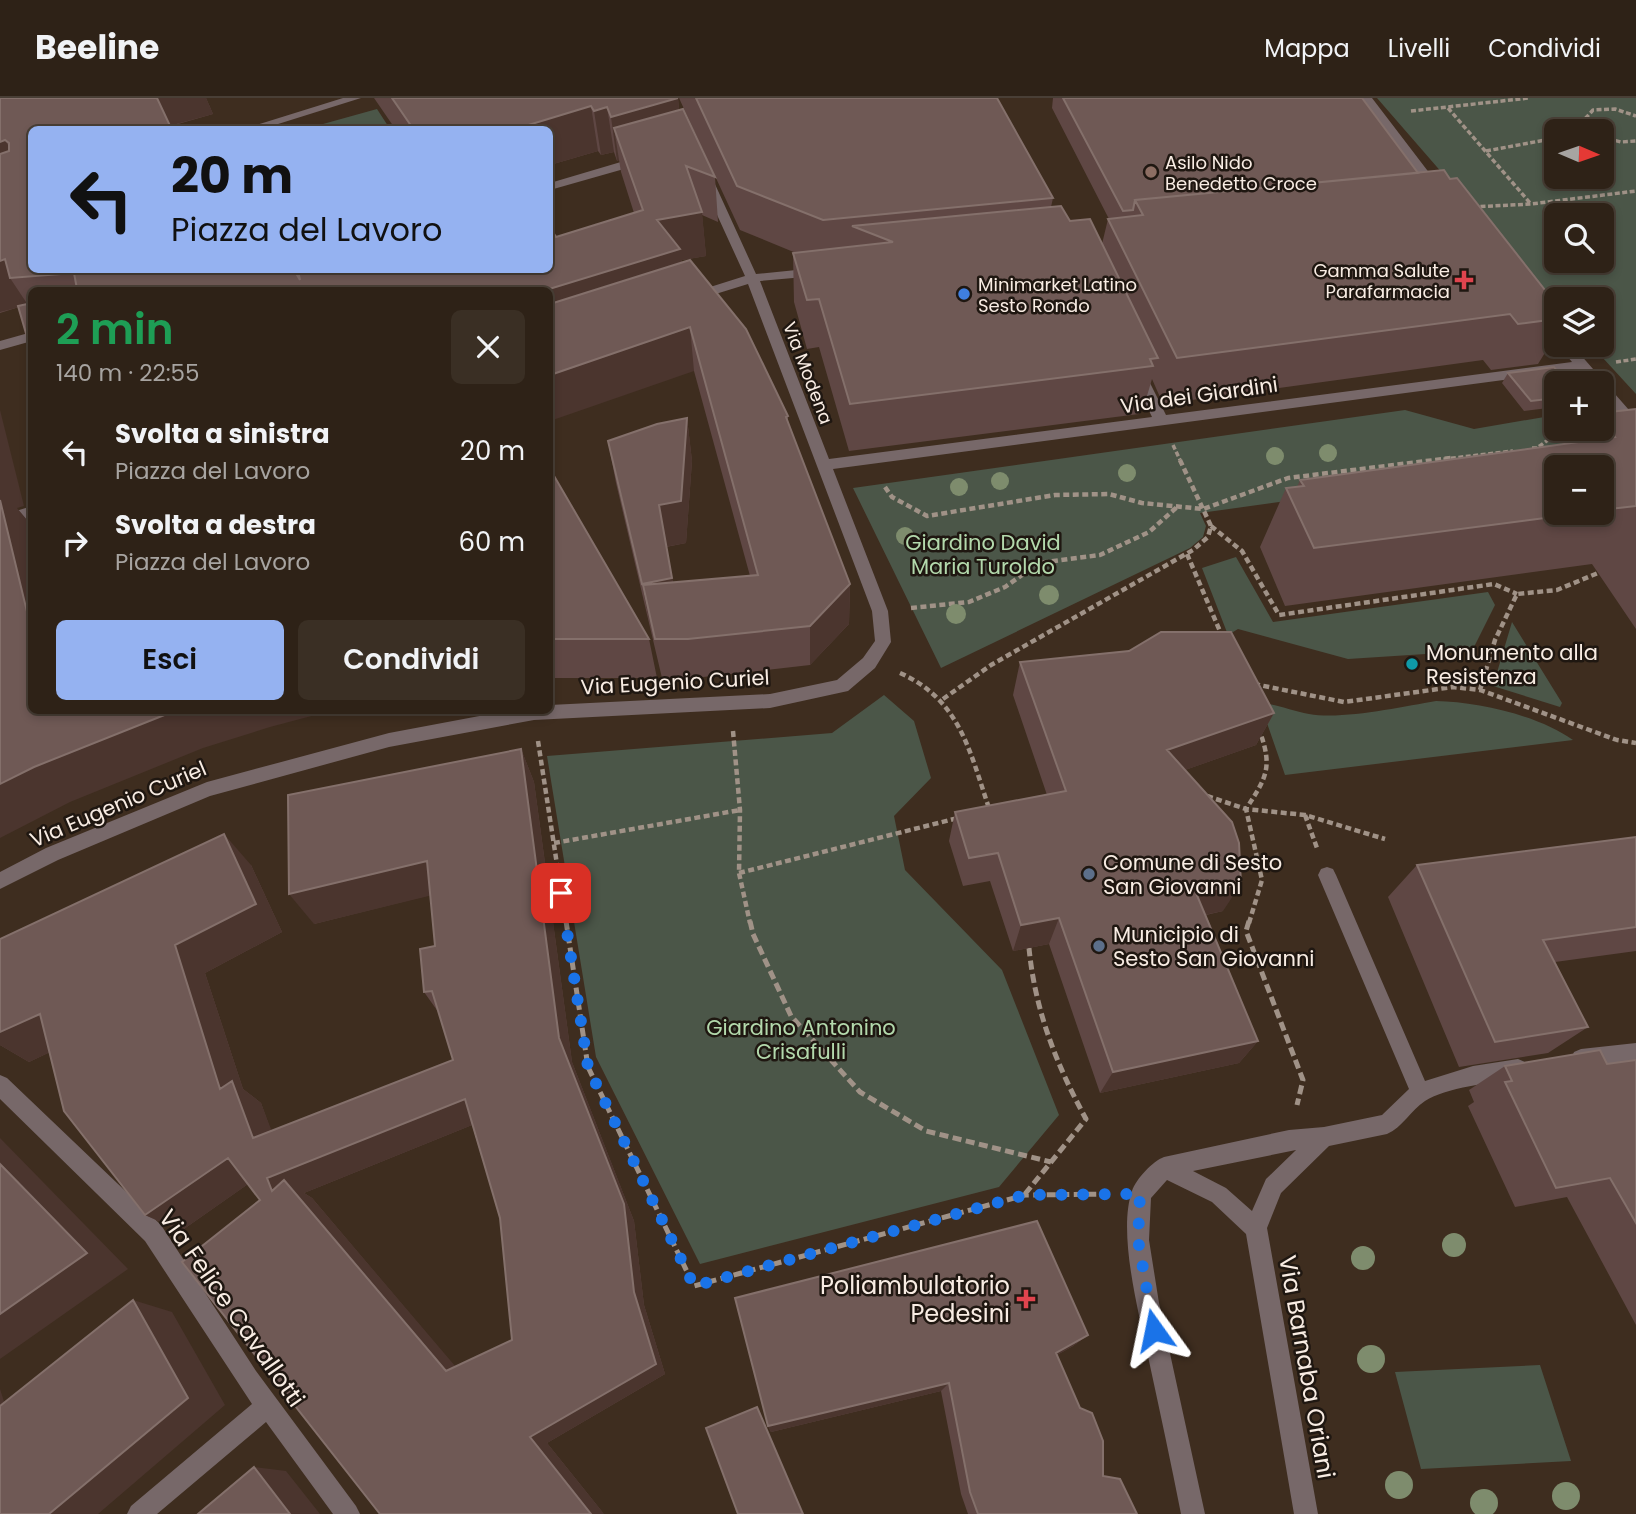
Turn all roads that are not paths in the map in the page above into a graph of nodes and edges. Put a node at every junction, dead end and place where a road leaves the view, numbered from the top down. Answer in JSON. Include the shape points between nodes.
{"nodes":[{"id":1,"x":355,"y":98,"type":"edge"},
{"id":2,"x":1366,"y":98,"type":"edge"},
{"id":3,"x":259,"y":126,"type":"edge"},
{"id":4,"x":660,"y":155,"type":"edge"},
{"id":5,"x":702,"y":169,"type":"edge"},
{"id":6,"x":553,"y":186,"type":"edge"},
{"id":7,"x":1450,"y":208,"type":"edge"},
{"id":8,"x":831,"y":270,"type":"edge"},
{"id":9,"x":752,"y":278,"type":"junction"},
{"id":10,"x":678,"y":302,"type":"edge"},
{"id":11,"x":28,"y":338,"type":"edge"},
{"id":12,"x":0,"y":345,"type":"edge"},
{"id":13,"x":1129,"y":354,"type":"edge"},
{"id":14,"x":1576,"y":357,"type":"edge"},
{"id":15,"x":1583,"y":365,"type":"junction"},
{"id":16,"x":1588,"y":371,"type":"edge"},
{"id":17,"x":1614,"y":401,"type":"edge"},
{"id":18,"x":1162,"y":422,"type":"junction"},
{"id":19,"x":1636,"y":427,"type":"edge"},
{"id":20,"x":822,"y":465,"type":"junction"},
{"id":21,"x":28,"y":513,"type":"edge"},
{"id":22,"x":0,"y":522,"type":"edge"},
{"id":23,"x":869,"y":663,"type":"joint"},
{"id":24,"x":553,"y":712,"type":"edge"},
{"id":25,"x":529,"y":714,"type":"edge"},
{"id":26,"x":1327,"y":875,"type":"dead end"},
{"id":27,"x":0,"y":881,"type":"edge"},
{"id":28,"x":1636,"y":1052,"type":"edge"},
{"id":29,"x":1567,"y":1062,"type":"edge"},
{"id":30,"x":1540,"y":1066,"type":"edge"},
{"id":31,"x":0,"y":1085,"type":"edge"},
{"id":32,"x":1420,"y":1092,"type":"junction"},
{"id":33,"x":1324,"y":1137,"type":"junction"},
{"id":34,"x":1164,"y":1167,"type":"junction"},
{"id":35,"x":1256,"y":1228,"type":"junction"},
{"id":36,"x":267,"y":1406,"type":"junction"},
{"id":37,"x":139,"y":1514,"type":"edge"},
{"id":38,"x":348,"y":1514,"type":"edge"},
{"id":39,"x":1193,"y":1514,"type":"edge"},
{"id":40,"x":1306,"y":1514,"type":"edge"}],
"edges":[{"from":1,"to":3,"type":"street"},
{"from":2,"to":7,"type":"street"},
{"from":4,"to":6,"type":"street"},
{"from":5,"to":9,"type":"street","name":"Via Modena"},
{"from":8,"to":9,"type":"street"},
{"from":9,"to":10,"type":"street"},
{"from":9,"to":20,"type":"street","name":"Via Modena"},
{"from":11,"to":12,"type":"street"},
{"from":13,"to":18,"type":"street"},
{"from":14,"to":15,"type":"street"},
{"from":15,"to":16,"type":"street"},
{"from":15,"to":18,"type":"street","name":"Via dei Giardini"},
{"from":17,"to":19,"type":"street"},
{"from":18,"to":20,"type":"street","name":"Via dei Giardini"},
{"from":20,"to":23,"type":"street","name":"Via Modena","via":[[880,611],[883,642]]},
{"from":21,"to":22,"type":"street"},
{"from":23,"to":24,"type":"street","name":"Via Eugenio Curiel","via":[[842,686],[770,701]]},
{"from":25,"to":27,"type":"street","name":"Via Eugenio Curiel","via":[[389,740],[206,789]]},
{"from":26,"to":32,"type":"street"},
{"from":28,"to":29,"type":"street"},
{"from":30,"to":32,"type":"street","via":[[1473,1076]]},
{"from":31,"to":36,"type":"street","name":"Via Felice Cavallotti","via":[[153,1233]]},
{"from":32,"to":33,"type":"street","via":[[1387,1124]]},
{"from":33,"to":34,"type":"street","via":[[1289,1140]]},
{"from":33,"to":35,"type":"street","via":[[1273,1186]]},
{"from":34,"to":35,"type":"street","via":[[1219,1195]]},
{"from":34,"to":39,"type":"street","via":[[1140,1194],[1138,1240]]},
{"from":35,"to":40,"type":"street","name":"Via Barnaba Oriani"},
{"from":36,"to":37,"type":"street"},
{"from":36,"to":38,"type":"street","name":"Via Felice Cavallotti"}]}
